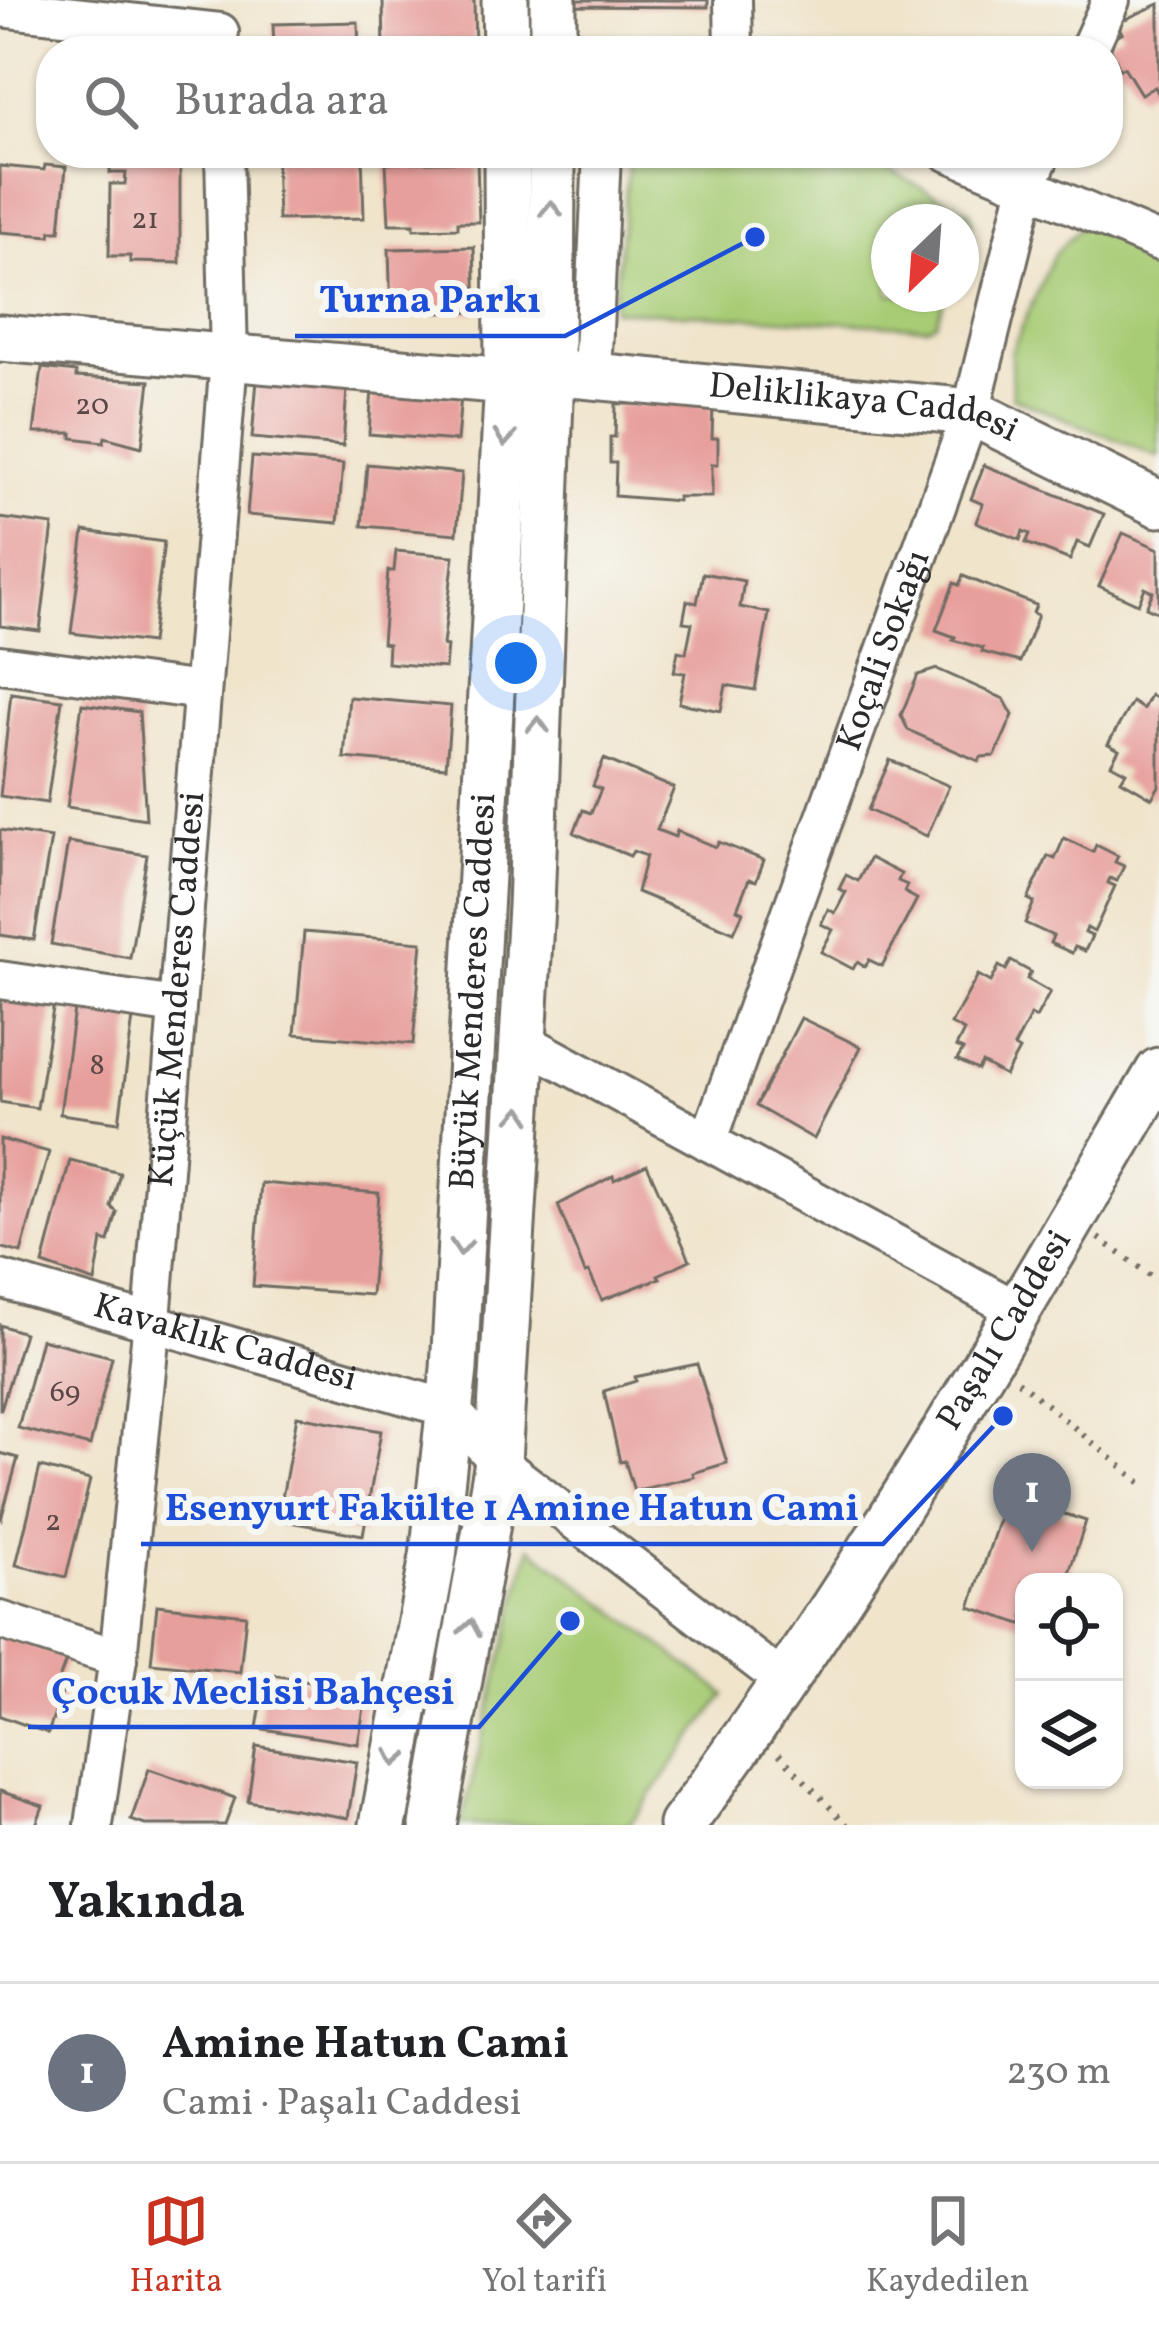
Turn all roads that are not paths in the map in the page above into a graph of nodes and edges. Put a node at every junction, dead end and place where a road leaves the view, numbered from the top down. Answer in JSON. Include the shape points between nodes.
{"nodes":[{"id":1,"x":506,"y":0,"type":"edge"},
{"id":2,"x":553,"y":0,"type":"edge"},
{"id":3,"x":733,"y":0,"type":"edge"},
{"id":4,"x":1111,"y":0,"type":"edge"},
{"id":5,"x":0,"y":8,"type":"edge"},
{"id":6,"x":220,"y":28,"type":"edge"},
{"id":7,"x":506,"y":36,"type":"edge"},
{"id":8,"x":553,"y":36,"type":"edge"},
{"id":9,"x":734,"y":36,"type":"edge"},
{"id":10,"x":1095,"y":36,"type":"edge"},
{"id":11,"x":224,"y":168,"type":"edge"},
{"id":12,"x":510,"y":168,"type":"edge"},
{"id":13,"x":551,"y":168,"type":"edge"},
{"id":14,"x":599,"y":168,"type":"edge"},
{"id":15,"x":1034,"y":170,"type":"edge"},
{"id":16,"x":1159,"y":242,"type":"edge"},
{"id":17,"x":0,"y":338,"type":"edge"},
{"id":18,"x":229,"y":359,"type":"junction"},
{"id":19,"x":551,"y":376,"type":"junction"},
{"id":20,"x":971,"y":412,"type":"junction"},
{"id":21,"x":1159,"y":504,"type":"edge"},
{"id":22,"x":0,"y":664,"type":"edge"},
{"id":23,"x":201,"y":691,"type":"junction"},
{"id":24,"x":0,"y":980,"type":"edge"},
{"id":25,"x":176,"y":1006,"type":"junction"},
{"id":26,"x":525,"y":1042,"type":"junction"},
{"id":27,"x":1159,"y":1071,"type":"edge"},
{"id":28,"x":707,"y":1142,"type":"junction"},
{"id":29,"x":0,"y":1279,"type":"edge"},
{"id":30,"x":1017,"y":1310,"type":"junction"},
{"id":31,"x":152,"y":1320,"type":"junction"},
{"id":32,"x":450,"y":1409,"type":"junction"},
{"id":33,"x":498,"y":1462,"type":"junction"},
{"id":34,"x":0,"y":1620,"type":"edge"},
{"id":35,"x":118,"y":1658,"type":"junction"},
{"id":36,"x":786,"y":1683,"type":"junction"},
{"id":37,"x":94,"y":1825,"type":"edge"},
{"id":38,"x":382,"y":1825,"type":"edge"},
{"id":39,"x":433,"y":1825,"type":"edge"},
{"id":40,"x":682,"y":1825,"type":"edge"}],
"edges":[{"from":1,"to":7,"type":"street"},
{"from":2,"to":8,"type":"street"},
{"from":3,"to":9,"type":"street"},
{"from":4,"to":10,"type":"street"},
{"from":5,"to":6,"type":"street"},
{"from":11,"to":18,"type":"street","name":"Küçük Menderes Caddesi"},
{"from":12,"to":19,"type":"street","name":"Büyük Menderes Caddesi"},
{"from":19,"to":13,"type":"street","name":"Büyük Menderes Caddesi","one_way":true},
{"from":14,"to":19,"type":"street"},
{"from":15,"to":16,"type":"street"},
{"from":15,"to":20,"type":"street","name":"Koçali Sokağı"},
{"from":17,"to":18,"type":"street","name":"Deliklikaya Caddesi"},
{"from":18,"to":19,"type":"street","name":"Deliklikaya Caddesi"},
{"from":18,"to":23,"type":"street","name":"Küçük Menderes Caddesi"},
{"from":19,"to":20,"type":"street","name":"Deliklikaya Caddesi"},
{"from":26,"to":19,"type":"street","name":"Büyük Menderes Caddesi","one_way":true},
{"from":19,"to":32,"type":"street","name":"Büyük Menderes Caddesi","one_way":true},
{"from":20,"to":21,"type":"street","name":"Deliklikaya Caddesi"},
{"from":20,"to":28,"type":"street","name":"Koçali Sokağı"},
{"from":22,"to":23,"type":"street"},
{"from":23,"to":25,"type":"street","name":"Küçük Menderes Caddesi"},
{"from":24,"to":25,"type":"street"},
{"from":25,"to":31,"type":"street","name":"Küçük Menderes Caddesi"},
{"from":26,"to":28,"type":"street"},
{"from":33,"to":26,"type":"street","name":"Büyük Menderes Caddesi","one_way":true},
{"from":27,"to":30,"type":"street","name":"Paşalı Caddesi"},
{"from":28,"to":30,"type":"street"},
{"from":29,"to":31,"type":"street","name":"Kavaklık Caddesi"},
{"from":30,"to":36,"type":"street","name":"Paşalı Caddesi"},
{"from":31,"to":32,"type":"street","name":"Kavaklık Caddesi"},
{"from":31,"to":35,"type":"street","name":"Küçük Menderes Caddesi"},
{"from":32,"to":33,"type":"street"},
{"from":32,"to":38,"type":"street","name":"Büyük Menderes Caddesi","one_way":true,"via":[[433,1557]]},
{"from":33,"to":36,"type":"street"},
{"from":39,"to":33,"type":"street","name":"Büyük Menderes Caddesi","one_way":true},
{"from":34,"to":35,"type":"street"},
{"from":35,"to":37,"type":"street","name":"Küçük Menderes Caddesi"},
{"from":36,"to":40,"type":"street","name":"Paşalı Caddesi"}]}
